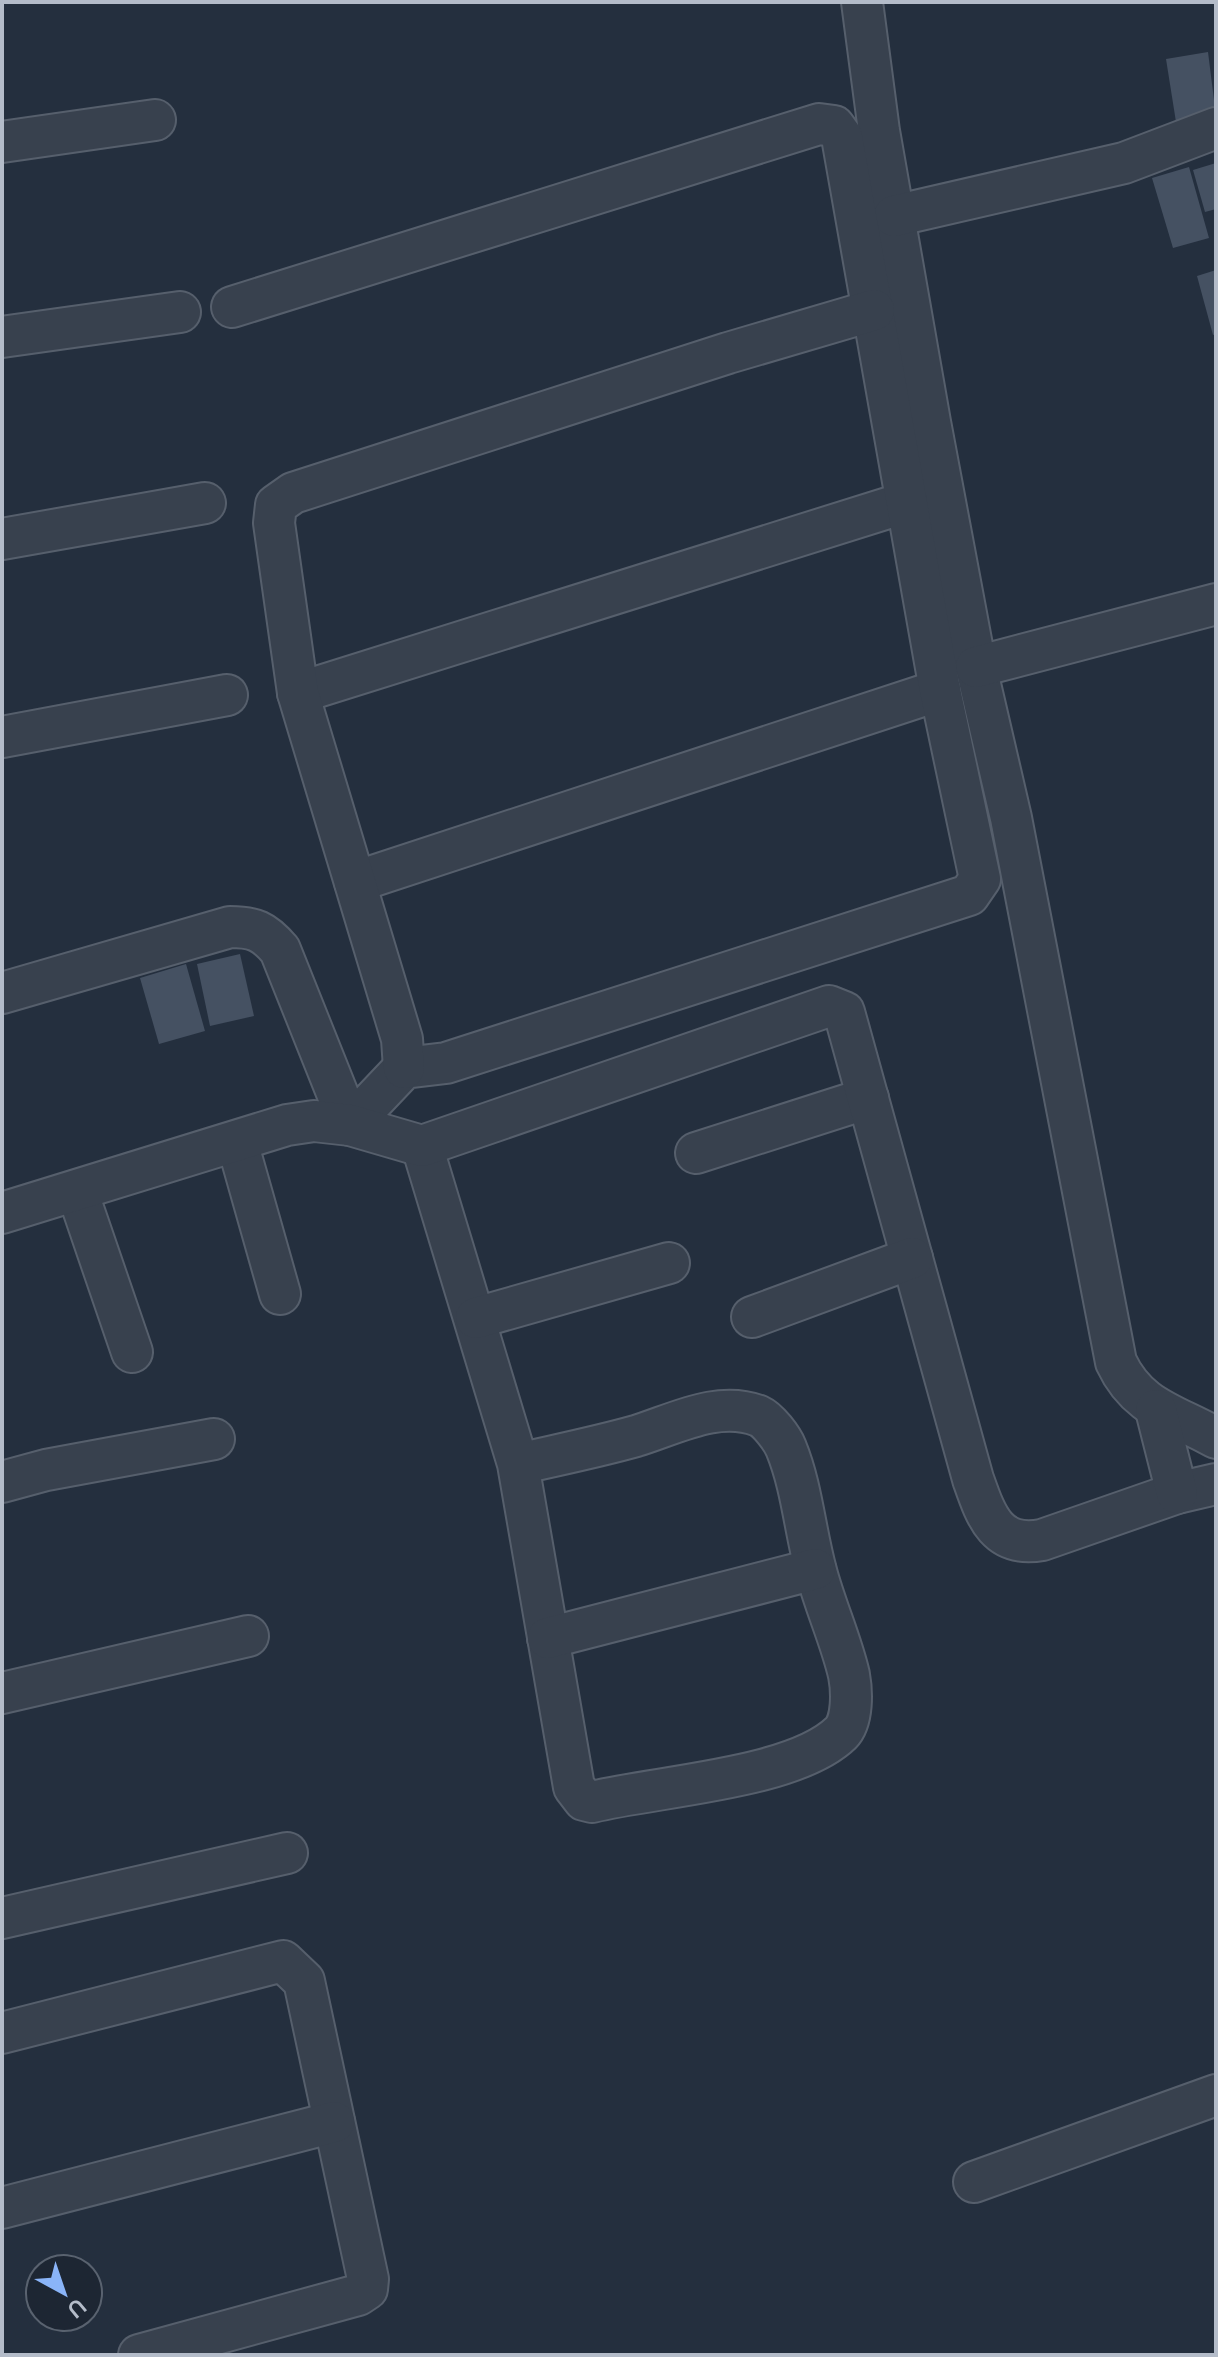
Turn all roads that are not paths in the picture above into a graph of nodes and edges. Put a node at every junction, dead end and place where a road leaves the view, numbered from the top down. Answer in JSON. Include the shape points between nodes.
{"nodes":[{"id":1,"x":862,"y":2,"type":"edge"},
{"id":2,"x":155,"y":120,"type":"dead end"},
{"id":3,"x":1216,"y":128,"type":"edge"},
{"id":4,"x":2,"y":142,"type":"edge"},
{"id":5,"x":894,"y":216,"type":"junction"},
{"id":6,"x":232,"y":307,"type":"dead end"},
{"id":7,"x":874,"y":310,"type":"junction"},
{"id":8,"x":180,"y":312,"type":"dead end"},
{"id":9,"x":2,"y":337,"type":"edge"},
{"id":10,"x":913,"y":426,"type":"junction"},
{"id":11,"x":907,"y":502,"type":"junction"},
{"id":12,"x":205,"y":503,"type":"dead end"},
{"id":13,"x":2,"y":539,"type":"edge"},
{"id":14,"x":1216,"y":604,"type":"edge"},
{"id":15,"x":976,"y":667,"type":"junction"},
{"id":16,"x":940,"y":690,"type":"junction"},
{"id":17,"x":298,"y":693,"type":"junction"},
{"id":18,"x":227,"y":695,"type":"dead end"},
{"id":19,"x":2,"y":737,"type":"edge"},
{"id":20,"x":355,"y":882,"type":"junction"},
{"id":21,"x":2,"y":993,"type":"edge"},
{"id":22,"x":404,"y":1068,"type":"junction"},
{"id":23,"x":868,"y":1098,"type":"junction"},
{"id":24,"x":350,"y":1125,"type":"junction"},
{"id":25,"x":237,"y":1142,"type":"junction"},
{"id":26,"x":422,"y":1146,"type":"junction"},
{"id":27,"x":696,"y":1153,"type":"dead end"},
{"id":28,"x":77,"y":1191,"type":"junction"},
{"id":29,"x":2,"y":1213,"type":"edge"},
{"id":30,"x":912,"y":1258,"type":"junction"},
{"id":31,"x":669,"y":1263,"type":"dead end"},
{"id":32,"x":280,"y":1294,"type":"dead end"},
{"id":33,"x":752,"y":1317,"type":"dead end"},
{"id":34,"x":476,"y":1318,"type":"junction"},
{"id":35,"x":132,"y":1352,"type":"dead end"},
{"id":36,"x":1156,"y":1410,"type":"junction"},
{"id":37,"x":1216,"y":1438,"type":"edge"},
{"id":38,"x":214,"y":1439,"type":"dead end"},
{"id":39,"x":518,"y":1464,"type":"junction"},
{"id":40,"x":2,"y":1482,"type":"edge"},
{"id":41,"x":1216,"y":1484,"type":"edge"},
{"id":42,"x":1177,"y":1493,"type":"junction"},
{"id":43,"x":815,"y":1569,"type":"junction"},
{"id":44,"x":248,"y":1636,"type":"dead end"},
{"id":45,"x":548,"y":1638,"type":"junction"},
{"id":46,"x":2,"y":1693,"type":"edge"},
{"id":47,"x":287,"y":1853,"type":"dead end"},
{"id":48,"x":2,"y":1918,"type":"edge"},
{"id":49,"x":2,"y":2033,"type":"edge"},
{"id":50,"x":1216,"y":2095,"type":"edge"},
{"id":51,"x":334,"y":2122,"type":"junction"},
{"id":52,"x":974,"y":2182,"type":"dead end"},
{"id":53,"x":2,"y":2208,"type":"edge"},
{"id":54,"x":139,"y":2355,"type":"edge"}],
"edges":[{"from":1,"to":5,"type":"street"},
{"from":2,"to":4,"type":"street"},
{"from":3,"to":5,"type":"street","via":[[1124,163]]},
{"from":5,"to":10,"type":"street"},
{"from":6,"to":7,"type":"street","via":[[819,124],[834,126],[842,137]]},
{"from":7,"to":10,"type":"street"},
{"from":7,"to":17,"type":"street","via":[[293,493],[276,505],[274,523]]},
{"from":8,"to":9,"type":"street"},
{"from":10,"to":11,"type":"street"},
{"from":10,"to":15,"type":"street"},
{"from":11,"to":16,"type":"street"},
{"from":11,"to":17,"type":"street"},
{"from":12,"to":13,"type":"street"},
{"from":14,"to":15,"type":"street"},
{"from":15,"to":36,"type":"street","via":[[1011,818],[1116,1362],[1127,1385]]},
{"from":16,"to":20,"type":"street"},
{"from":16,"to":22,"type":"street","via":[[980,872],[977,888],[969,895],[446,1063]]},
{"from":17,"to":20,"type":"street"},
{"from":18,"to":19,"type":"street"},
{"from":20,"to":22,"type":"street","via":[[402,1039]]},
{"from":21,"to":24,"type":"street","via":[[230,927],[252,927],[280,950]]},
{"from":22,"to":24,"type":"street"},
{"from":23,"to":26,"type":"street","via":[[844,1012],[829,1006]]},
{"from":23,"to":27,"type":"street"},
{"from":23,"to":30,"type":"street"},
{"from":24,"to":25,"type":"street","via":[[287,1125]]},
{"from":24,"to":26,"type":"street"},
{"from":25,"to":28,"type":"street"},
{"from":25,"to":32,"type":"street"},
{"from":26,"to":34,"type":"street"},
{"from":28,"to":29,"type":"street"},
{"from":28,"to":35,"type":"street"},
{"from":30,"to":33,"type":"street"},
{"from":30,"to":42,"type":"street","via":[[973,1479],[985,1513],[1001,1535],[1025,1543],[1042,1540]]},
{"from":31,"to":34,"type":"street"},
{"from":34,"to":39,"type":"street"},
{"from":36,"to":37,"type":"street"},
{"from":36,"to":42,"type":"street"},
{"from":38,"to":40,"type":"street"},
{"from":39,"to":43,"type":"street","via":[[709,1413],[738,1410],[763,1417],[785,1446],[808,1521]]},
{"from":39,"to":45,"type":"street"},
{"from":41,"to":42,"type":"street"},
{"from":43,"to":45,"type":"street"},
{"from":43,"to":45,"type":"street","via":[[849,1676],[850,1709],[844,1731],[821,1750],[800,1758],[684,1787],[584,1800],[574,1787]]},
{"from":44,"to":46,"type":"street"},
{"from":47,"to":48,"type":"street"},
{"from":49,"to":51,"type":"street","via":[[283,1961],[304,1981]]},
{"from":50,"to":52,"type":"street"},
{"from":51,"to":53,"type":"street"},
{"from":51,"to":54,"type":"street","via":[[367,2289]]}]}
